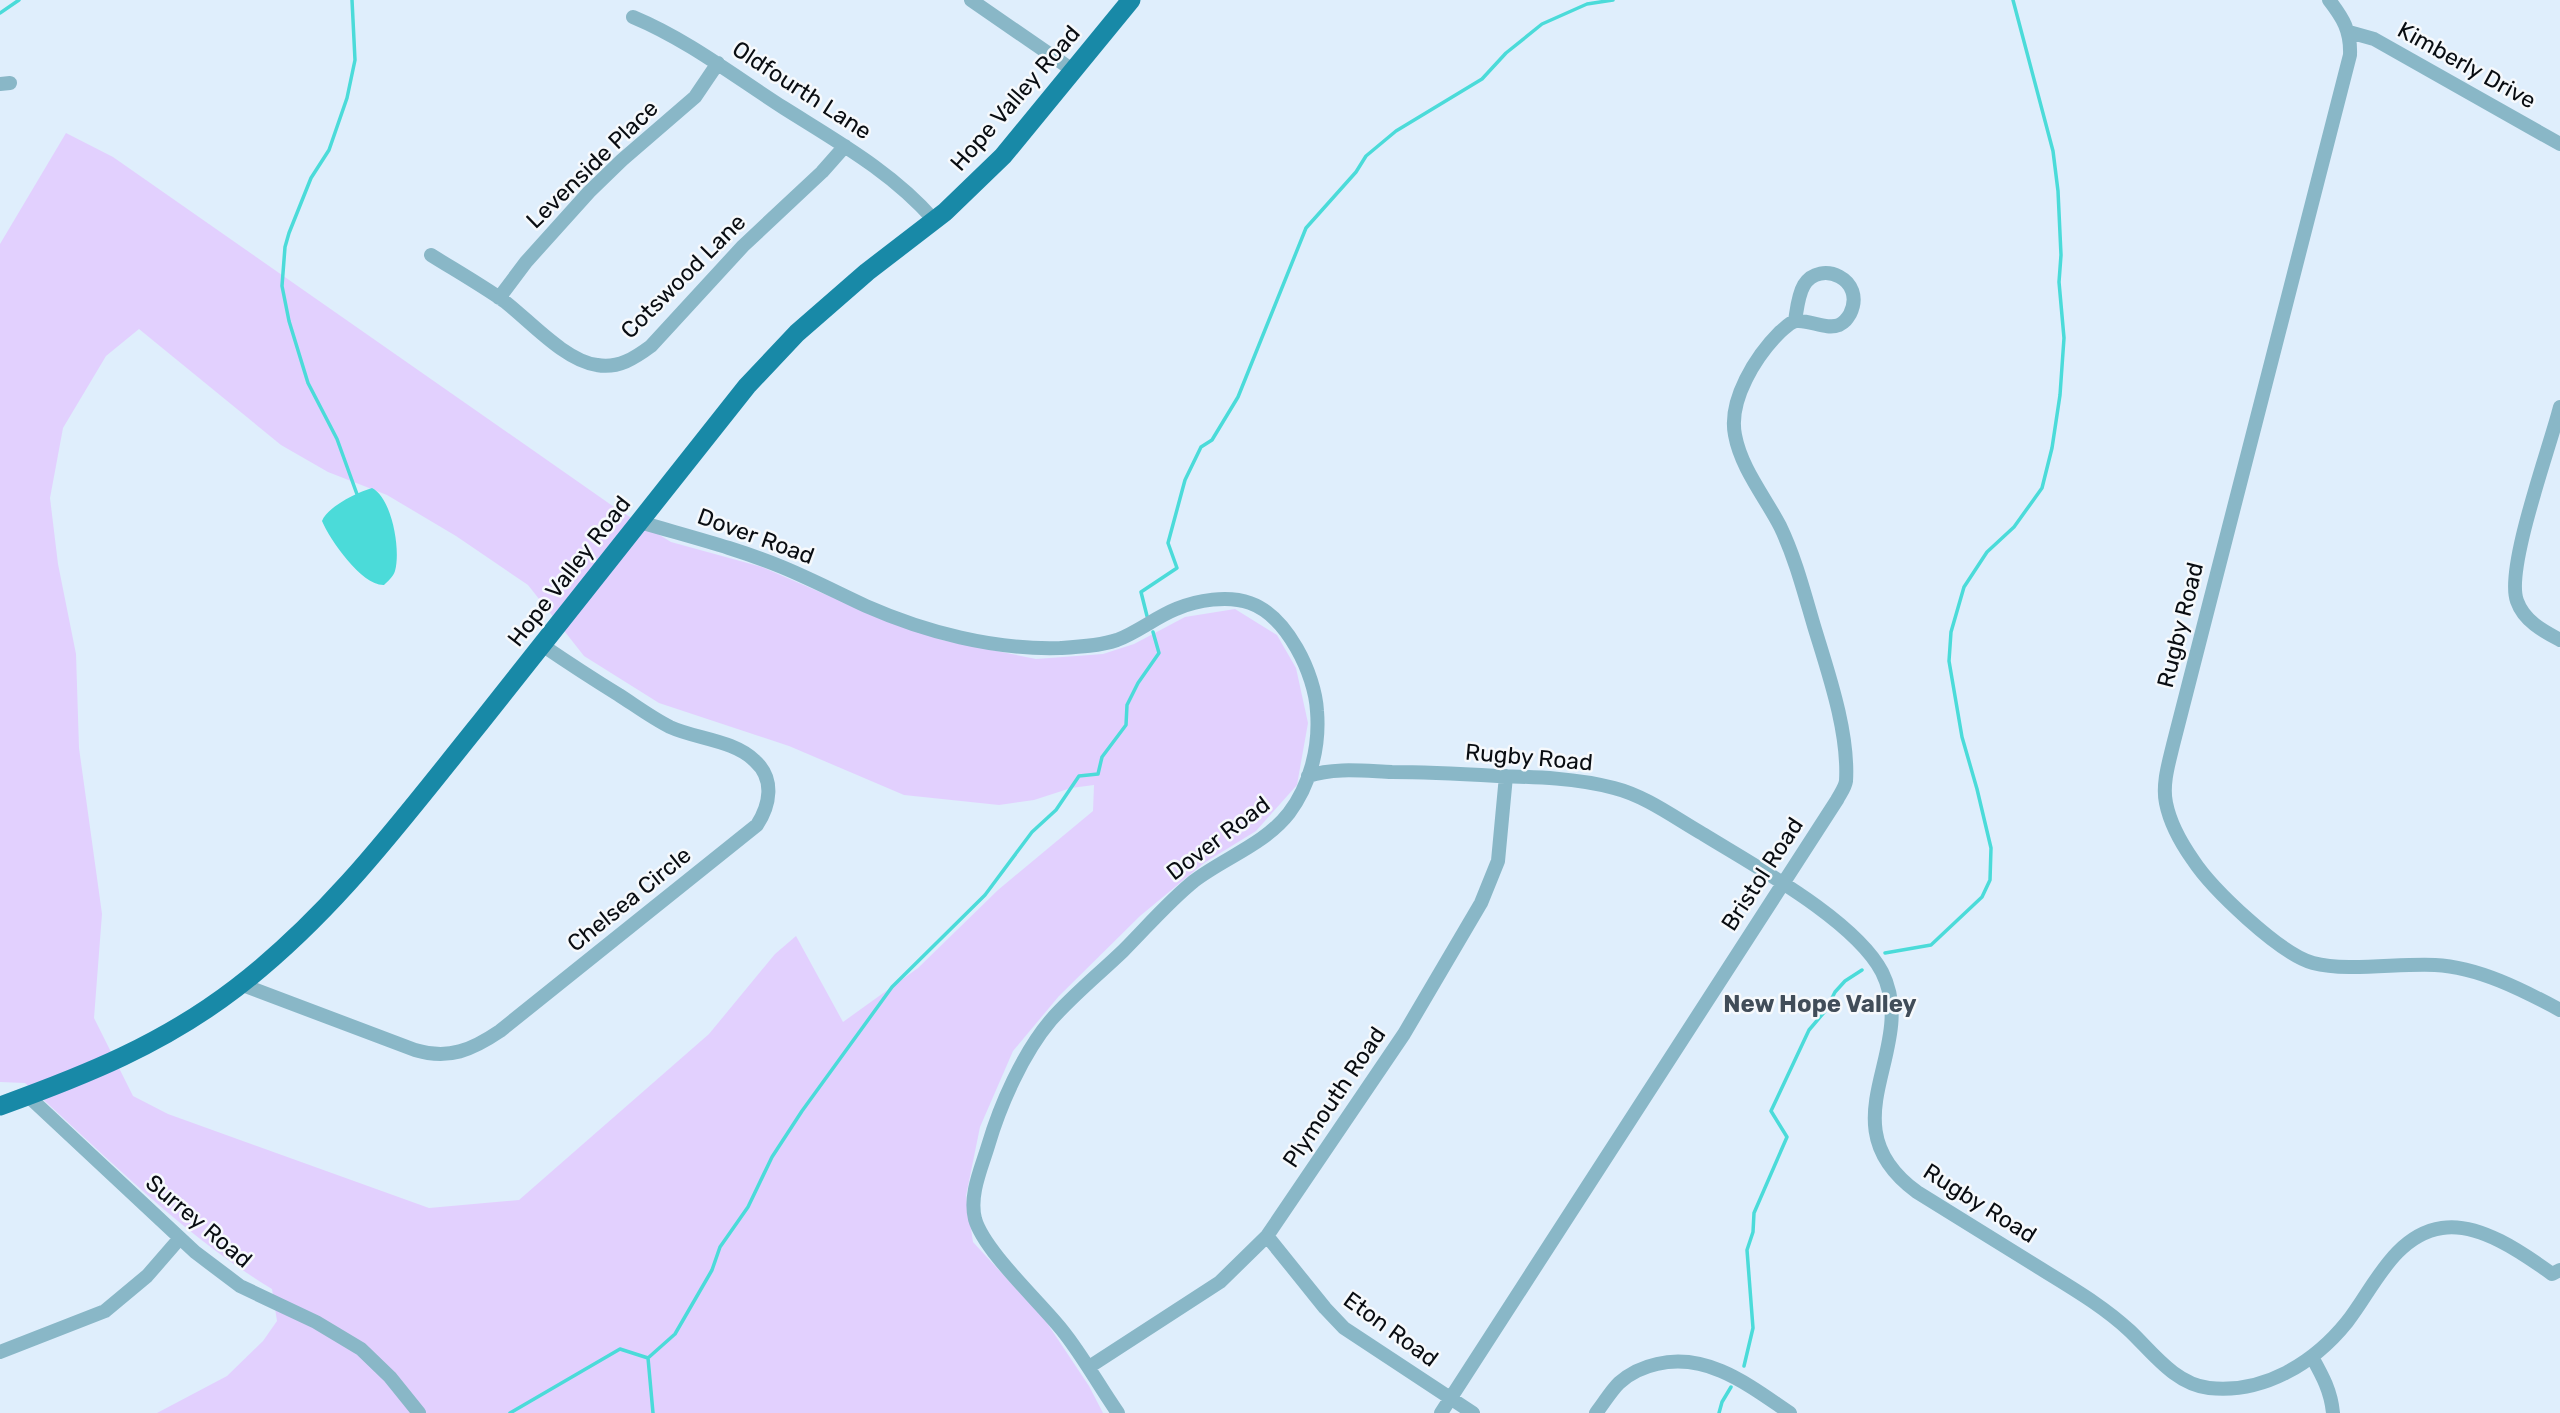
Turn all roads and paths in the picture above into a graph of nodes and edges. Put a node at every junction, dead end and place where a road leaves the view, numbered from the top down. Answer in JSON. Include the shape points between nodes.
{"nodes":[{"id":1,"x":971,"y":0,"type":"edge"},
{"id":2,"x":1131,"y":0,"type":"edge"},
{"id":3,"x":2329,"y":0,"type":"edge"},
{"id":4,"x":633,"y":17,"type":"dead end"},
{"id":5,"x":2349,"y":32,"type":"junction"},
{"id":6,"x":718,"y":63,"type":"junction"},
{"id":7,"x":1074,"y":71,"type":"junction"},
{"id":8,"x":2560,"y":144,"type":"edge"},
{"id":9,"x":845,"y":146,"type":"junction"},
{"id":10,"x":934,"y":220,"type":"junction"},
{"id":11,"x":431,"y":255,"type":"dead end"},
{"id":12,"x":499,"y":298,"type":"junction"},
{"id":13,"x":1796,"y":321,"type":"junction"},
{"id":14,"x":2560,"y":407,"type":"edge"},
{"id":15,"x":640,"y":522,"type":"junction"},
{"id":16,"x":2560,"y":640,"type":"edge"},
{"id":17,"x":542,"y":645,"type":"junction"},
{"id":18,"x":1308,"y":776,"type":"junction"},
{"id":19,"x":1506,"y":776,"type":"junction"},
{"id":20,"x":1783,"y":884,"type":"junction"},
{"id":21,"x":240,"y":984,"type":"junction"},
{"id":22,"x":2560,"y":1010,"type":"edge"},
{"id":23,"x":28,"y":1096,"type":"junction"},
{"id":24,"x":0,"y":1106,"type":"edge"},
{"id":25,"x":1267,"y":1236,"type":"junction"},
{"id":26,"x":180,"y":1238,"type":"junction"},
{"id":27,"x":2557,"y":1276,"type":"edge"},
{"id":28,"x":0,"y":1352,"type":"edge"},
{"id":29,"x":2312,"y":1357,"type":"junction"},
{"id":30,"x":1089,"y":1367,"type":"junction"},
{"id":31,"x":1450,"y":1398,"type":"junction"},
{"id":32,"x":419,"y":1413,"type":"edge"},
{"id":33,"x":1118,"y":1413,"type":"edge"},
{"id":34,"x":1441,"y":1413,"type":"edge"},
{"id":35,"x":1473,"y":1413,"type":"edge"},
{"id":36,"x":1596,"y":1413,"type":"edge"},
{"id":37,"x":1790,"y":1413,"type":"edge"},
{"id":38,"x":2333,"y":1413,"type":"edge"}],
"edges":[{"from":1,"to":7,"type":"street"},
{"from":2,"to":7,"type":"main road","name":"Hope Valley Road"},
{"from":3,"to":5,"type":"street"},
{"from":4,"to":6,"type":"street","name":"Oldfourth Lane"},
{"from":5,"to":8,"type":"street","name":"Kimberly Drive","via":[[2374,39]]},
{"from":5,"to":22,"type":"street","name":"Rugby Road","via":[[2350,55],[2342,91],[2176,732],[2166,802],[2194,863],[2262,932],[2300,958],[2324,965],[2448,966],[2507,985]]},
{"from":6,"to":9,"type":"street","name":"Oldfourth Lane"},
{"from":6,"to":12,"type":"street","name":"Levenside Place","via":[[695,97],[589,191]]},
{"from":7,"to":10,"type":"main road","name":"Hope Valley Road","via":[[1003,156]]},
{"from":9,"to":10,"type":"street","name":"Oldfourth Lane","via":[[890,177]]},
{"from":9,"to":12,"type":"street","name":"Cotswood Lane","via":[[634,359],[596,365],[577,358]]},
{"from":10,"to":15,"type":"main road","name":"Hope Valley Road","via":[[837,297],[779,351]]},
{"from":11,"to":12,"type":"street","name":"Cotswood Lane"},
{"from":13,"to":13,"type":"street","via":[[1836,326],[1846,320],[1855,293],[1837,275],[1814,275],[1800,293]]},
{"from":13,"to":20,"type":"street","name":"Bristol Road","via":[[1769,343],[1746,376],[1735,435],[1792,552],[1838,707],[1846,784]]},
{"from":14,"to":16,"type":"street","via":[[2528,518],[2514,593],[2525,615]]},
{"from":15,"to":17,"type":"main road","name":"Hope Valley Road"},
{"from":15,"to":18,"type":"street","name":"Dover Road","via":[[759,558],[922,627],[1015,646],[1101,644],[1176,609],[1218,600],[1247,602],[1282,625],[1314,689],[1317,743]]},
{"from":17,"to":21,"type":"main road","name":"Hope Valley Road","via":[[358,873],[299,936]]},
{"from":17,"to":21,"type":"street","name":"Chelsea Circle","via":[[655,719],[755,760],[769,797],[757,825],[500,1031],[465,1051],[440,1055],[415,1050]]},
{"from":18,"to":19,"type":"street","name":"Rugby Road","via":[[1324,771]]},
{"from":18,"to":30,"type":"street","name":"Dover Road","via":[[1277,827],[1170,901],[1050,1021],[1032,1046],[994,1125],[973,1201],[979,1230]]},
{"from":19,"to":20,"type":"street","name":"Rugby Road","via":[[1557,778],[1633,794]]},
{"from":19,"to":25,"type":"street","name":"Plymouth Road","via":[[1498,861],[1481,903],[1404,1034]]},
{"from":20,"to":29,"type":"street","name":"Rugby Road","via":[[1862,945],[1887,985],[1889,1029],[1874,1122],[1879,1147],[1900,1180],[2095,1303],[2165,1366],[2195,1385],[2249,1387]]},
{"from":20,"to":31,"type":"street","name":"Bristol Road"},
{"from":21,"to":23,"type":"main road","name":"Hope Valley Road","via":[[128,1056]]},
{"from":23,"to":24,"type":"main road","name":"Hope Valley Road"},
{"from":23,"to":26,"type":"street","name":"Surrey Road"},
{"from":25,"to":30,"type":"street","name":"Plymouth Road","via":[[1220,1282]]},
{"from":25,"to":31,"type":"street","name":"Eton Road","via":[[1344,1328]]},
{"from":26,"to":28,"type":"street","via":[[147,1276],[105,1311]]},
{"from":26,"to":32,"type":"street","name":"Surrey Road","via":[[240,1286],[361,1349]]},
{"from":27,"to":29,"type":"street","name":"Rugby Road","via":[[2491,1237],[2452,1227],[2433,1230],[2403,1247],[2346,1322]]},
{"from":29,"to":38,"type":"street","via":[[2325,1380]]},
{"from":30,"to":33,"type":"street","name":"Dover Road"},
{"from":31,"to":34,"type":"street","name":"Bristol Road"},
{"from":31,"to":35,"type":"street","name":"Eton Road"},
{"from":36,"to":37,"type":"street","via":[[1629,1376],[1674,1360],[1718,1369]]}]}
